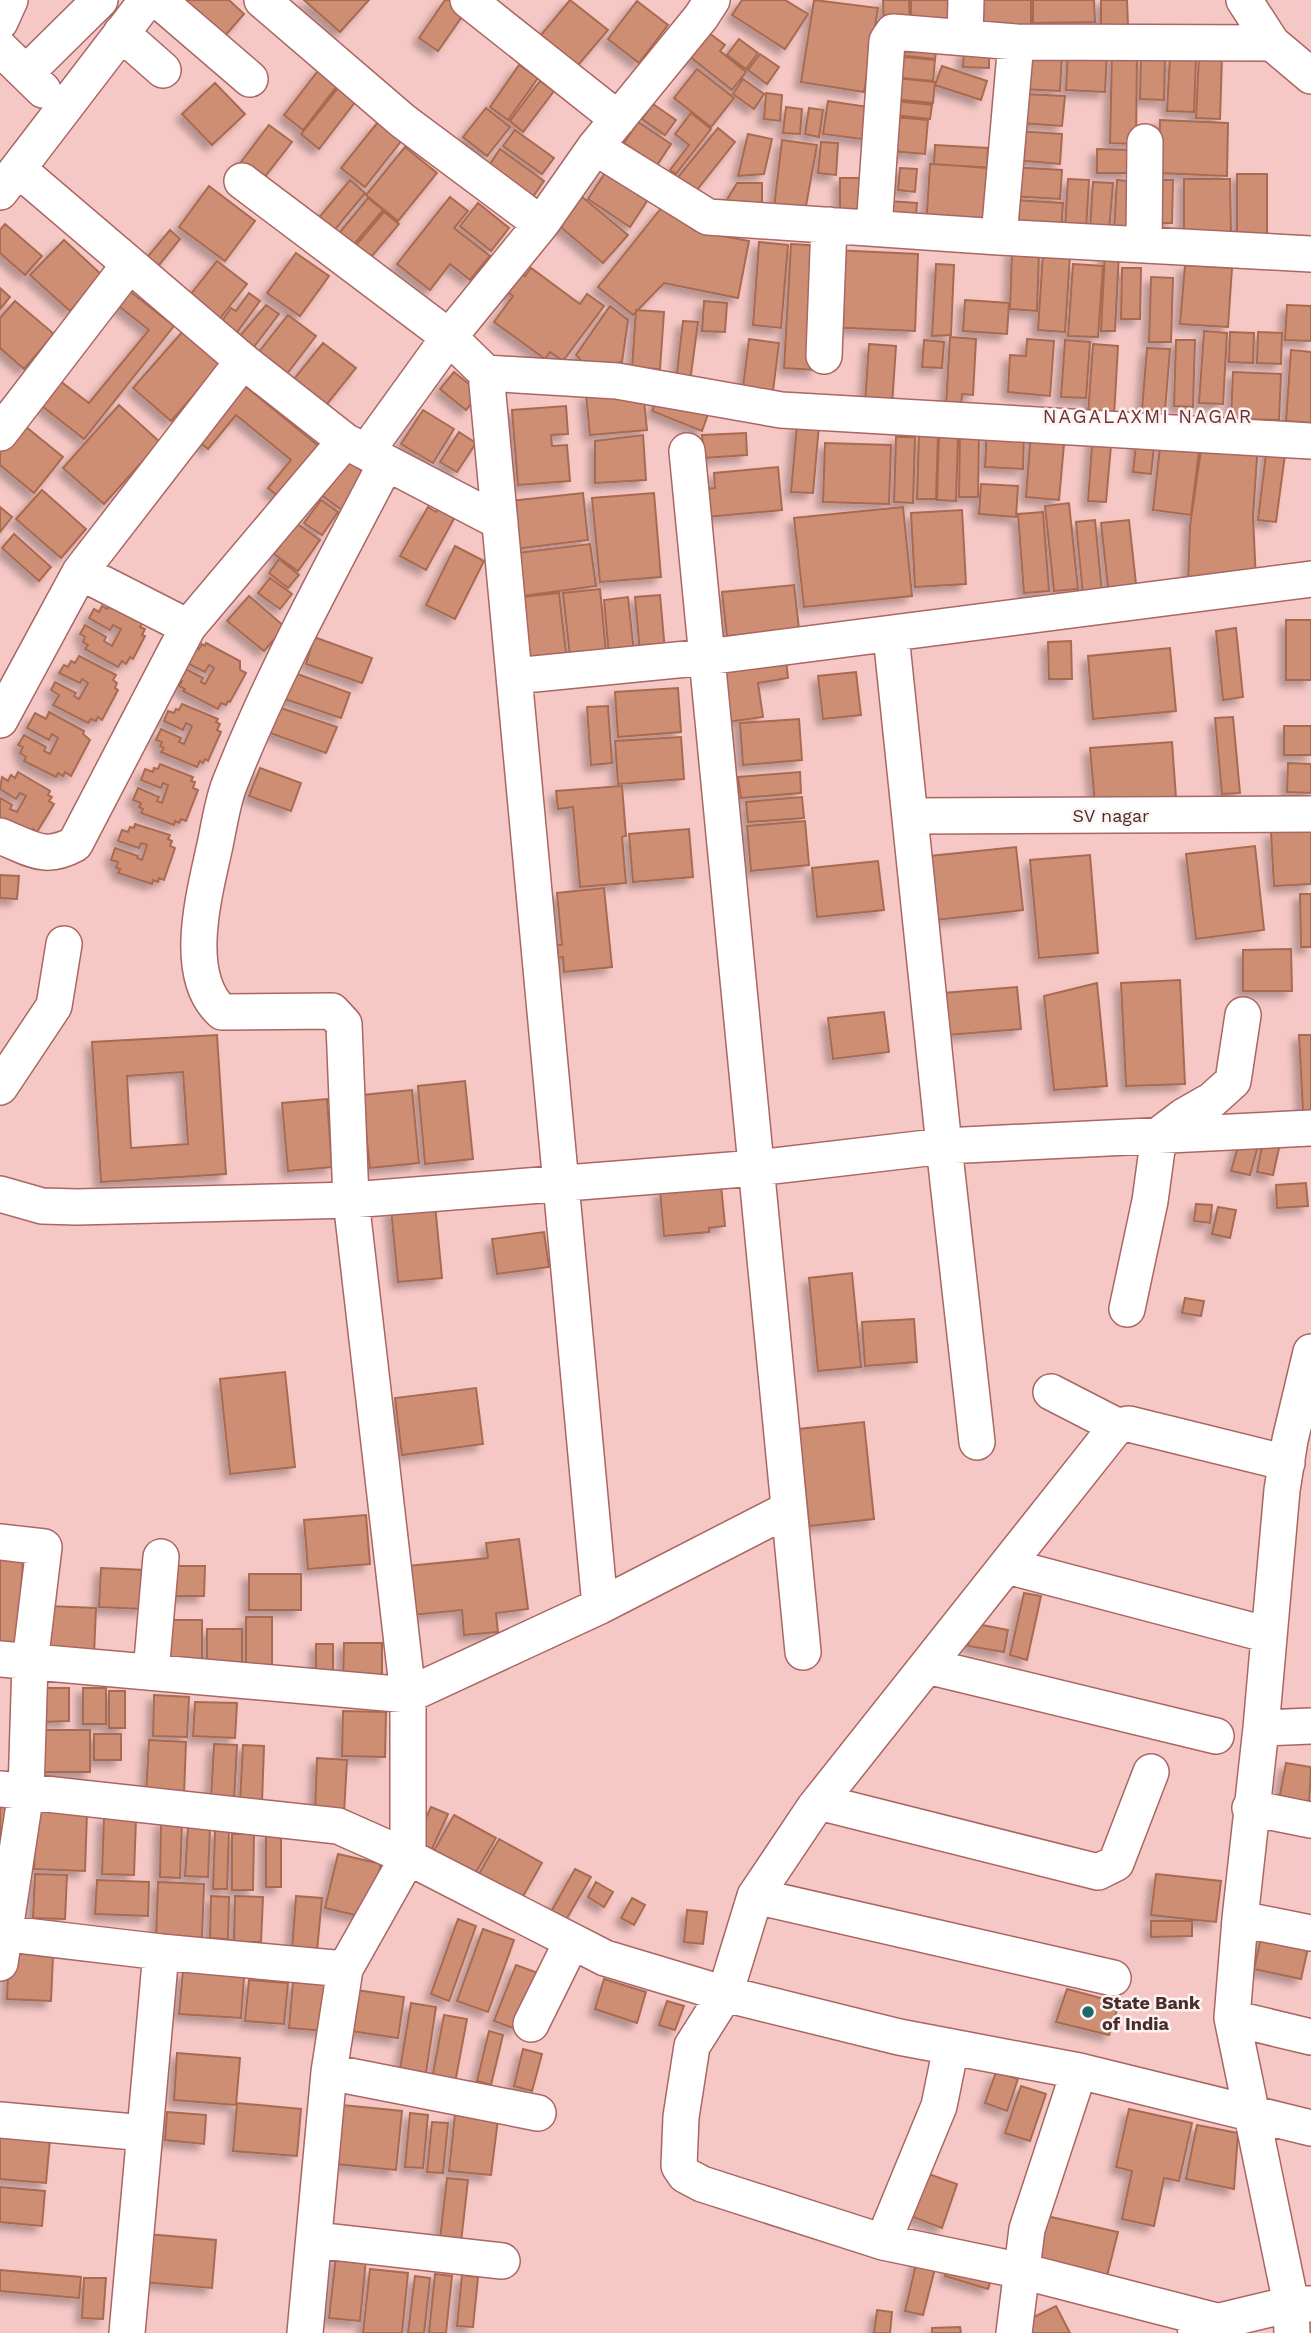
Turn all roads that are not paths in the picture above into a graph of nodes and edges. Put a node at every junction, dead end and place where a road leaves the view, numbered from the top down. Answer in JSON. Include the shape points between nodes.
{"nodes":[{"id":1,"x":10,"y":0,"type":"edge"},
{"id":2,"x":100,"y":0,"type":"edge"},
{"id":3,"x":147,"y":0,"type":"edge"},
{"id":4,"x":158,"y":0,"type":"edge"},
{"id":5,"x":262,"y":0,"type":"edge"},
{"id":6,"x":468,"y":0,"type":"edge"},
{"id":7,"x":966,"y":0,"type":"edge"},
{"id":8,"x":1244,"y":0,"type":"edge"},
{"id":9,"x":698,"y":6,"type":"edge"},
{"id":10,"x":0,"y":22,"type":"edge"},
{"id":11,"x":121,"y":33,"type":"junction"},
{"id":12,"x":965,"y":37,"type":"junction"},
{"id":13,"x":1016,"y":42,"type":"junction"},
{"id":14,"x":1272,"y":43,"type":"junction"},
{"id":15,"x":0,"y":48,"type":"edge"},
{"id":16,"x":163,"y":70,"type":"dead end"},
{"id":17,"x":26,"y":73,"type":"junction"},
{"id":18,"x":1311,"y":76,"type":"edge"},
{"id":19,"x":250,"y":79,"type":"dead end"},
{"id":20,"x":63,"y":110,"type":"junction"},
{"id":21,"x":618,"y":119,"type":"junction"},
{"id":22,"x":1144,"y":142,"type":"dead end"},
{"id":23,"x":595,"y":147,"type":"junction"},
{"id":24,"x":9,"y":181,"type":"edge"},
{"id":25,"x":242,"y":181,"type":"dead end"},
{"id":26,"x":541,"y":224,"type":"junction"},
{"id":27,"x":829,"y":225,"type":"junction"},
{"id":28,"x":874,"y":228,"type":"junction"},
{"id":29,"x":999,"y":237,"type":"junction"},
{"id":30,"x":1144,"y":245,"type":"junction"},
{"id":31,"x":1311,"y":254,"type":"edge"},
{"id":32,"x":129,"y":265,"type":"junction"},
{"id":33,"x":449,"y":337,"type":"junction"},
{"id":34,"x":824,"y":356,"type":"dead end"},
{"id":35,"x":243,"y":361,"type":"junction"},
{"id":36,"x":486,"y":373,"type":"junction"},
{"id":37,"x":0,"y":433,"type":"edge"},
{"id":38,"x":1311,"y":441,"type":"edge"},
{"id":39,"x":687,"y":451,"type":"dead end"},
{"id":40,"x":366,"y":452,"type":"junction"},
{"id":41,"x":500,"y":522,"type":"junction"},
{"id":42,"x":80,"y":572,"type":"junction"},
{"id":43,"x":1311,"y":579,"type":"edge"},
{"id":44,"x":188,"y":626,"type":"junction"},
{"id":45,"x":891,"y":635,"type":"junction"},
{"id":46,"x":707,"y":657,"type":"junction"},
{"id":47,"x":514,"y":676,"type":"junction"},
{"id":48,"x":0,"y":720,"type":"edge"},
{"id":49,"x":1311,"y":814,"type":"edge"},
{"id":50,"x":911,"y":817,"type":"junction"},
{"id":51,"x":0,"y":836,"type":"edge"},
{"id":52,"x":64,"y":944,"type":"dead end"},
{"id":53,"x":1243,"y":1015,"type":"dead end"},
{"id":54,"x":0,"y":1087,"type":"edge"},
{"id":55,"x":1311,"y":1128,"type":"edge"},
{"id":56,"x":1159,"y":1135,"type":"junction"},
{"id":57,"x":944,"y":1146,"type":"junction"},
{"id":58,"x":756,"y":1168,"type":"junction"},
{"id":59,"x":561,"y":1184,"type":"junction"},
{"id":60,"x":0,"y":1194,"type":"edge"},
{"id":61,"x":351,"y":1200,"type":"junction"},
{"id":62,"x":1127,"y":1309,"type":"dead end"},
{"id":63,"x":1311,"y":1352,"type":"edge"},
{"id":64,"x":1051,"y":1391,"type":"dead end"},
{"id":65,"x":1116,"y":1426,"type":"junction"},
{"id":66,"x":978,"y":1441,"type":"dead end"},
{"id":67,"x":1296,"y":1467,"type":"edge"},
{"id":68,"x":789,"y":1509,"type":"junction"},
{"id":69,"x":0,"y":1542,"type":"edge"},
{"id":70,"x":161,"y":1557,"type":"dead end"},
{"id":71,"x":1007,"y":1566,"type":"junction"},
{"id":72,"x":600,"y":1606,"type":"junction"},
{"id":73,"x":1269,"y":1635,"type":"junction"},
{"id":74,"x":803,"y":1653,"type":"dead end"},
{"id":75,"x":15,"y":1661,"type":"edge"},
{"id":76,"x":927,"y":1666,"type":"junction"},
{"id":77,"x":151,"y":1672,"type":"junction"},
{"id":78,"x":408,"y":1695,"type":"junction"},
{"id":79,"x":1311,"y":1726,"type":"edge"},
{"id":80,"x":1261,"y":1728,"type":"junction"},
{"id":81,"x":1216,"y":1736,"type":"dead end"},
{"id":82,"x":1151,"y":1772,"type":"dead end"},
{"id":83,"x":13,"y":1791,"type":"edge"},
{"id":84,"x":819,"y":1802,"type":"junction"},
{"id":85,"x":1251,"y":1808,"type":"junction"},
{"id":86,"x":1311,"y":1820,"type":"edge"},
{"id":87,"x":408,"y":1857,"type":"junction"},
{"id":88,"x":755,"y":1896,"type":"junction"},
{"id":89,"x":1240,"y":1919,"type":"junction"},
{"id":90,"x":1311,"y":1933,"type":"edge"},
{"id":91,"x":572,"y":1941,"type":"junction"},
{"id":92,"x":1,"y":1943,"type":"edge"},
{"id":93,"x":161,"y":1952,"type":"junction"},
{"id":94,"x":345,"y":1969,"type":"junction"},
{"id":95,"x":1113,"y":1978,"type":"dead end"},
{"id":96,"x":725,"y":1994,"type":"junction"},
{"id":97,"x":1232,"y":2018,"type":"junction"},
{"id":98,"x":531,"y":2024,"type":"dead end"},
{"id":99,"x":1311,"y":2037,"type":"edge"},
{"id":100,"x":951,"y":2047,"type":"junction"},
{"id":101,"x":1079,"y":2071,"type":"junction"},
{"id":102,"x":329,"y":2072,"type":"junction"},
{"id":103,"x":538,"y":2113,"type":"dead end"},
{"id":104,"x":1252,"y":2115,"type":"junction"},
{"id":105,"x":0,"y":2120,"type":"edge"},
{"id":106,"x":1311,"y":2128,"type":"edge"},
{"id":107,"x":145,"y":2133,"type":"junction"},
{"id":108,"x":315,"y":2240,"type":"junction"},
{"id":109,"x":883,"y":2242,"type":"junction"},
{"id":110,"x":502,"y":2261,"type":"dead end"},
{"id":111,"x":1022,"y":2271,"type":"junction"},
{"id":112,"x":1298,"y":2314,"type":"edge"},
{"id":113,"x":1216,"y":2321,"type":"junction"},
{"id":114,"x":127,"y":2333,"type":"edge"},
{"id":115,"x":305,"y":2333,"type":"edge"},
{"id":116,"x":1014,"y":2333,"type":"edge"},
{"id":117,"x":1174,"y":2333,"type":"edge"}],
"edges":[{"from":1,"to":10,"type":"street"},
{"from":2,"to":17,"type":"street"},
{"from":3,"to":11,"type":"street"},
{"from":4,"to":19,"type":"street"},
{"from":5,"to":26,"type":"street","via":[[403,121]]},
{"from":6,"to":21,"type":"street"},
{"from":7,"to":12,"type":"street"},
{"from":8,"to":14,"type":"street"},
{"from":9,"to":21,"type":"street"},
{"from":11,"to":16,"type":"street"},
{"from":11,"to":20,"type":"street"},
{"from":12,"to":13,"type":"street"},
{"from":12,"to":28,"type":"street","via":[[898,32],[888,36]]},
{"from":13,"to":14,"type":"street"},
{"from":13,"to":29,"type":"street"},
{"from":14,"to":18,"type":"street"},
{"from":15,"to":17,"type":"street"},
{"from":17,"to":20,"type":"street"},
{"from":20,"to":24,"type":"street"},
{"from":21,"to":23,"type":"street"},
{"from":22,"to":30,"type":"street"},
{"from":23,"to":26,"type":"street"},
{"from":23,"to":27,"type":"street","via":[[708,217]]},
{"from":24,"to":32,"type":"street"},
{"from":25,"to":33,"type":"street"},
{"from":26,"to":33,"type":"street"},
{"from":27,"to":28,"type":"street"},
{"from":27,"to":34,"type":"street"},
{"from":28,"to":29,"type":"street"},
{"from":29,"to":30,"type":"street"},
{"from":30,"to":31,"type":"street"},
{"from":32,"to":35,"type":"street"},
{"from":32,"to":37,"type":"street"},
{"from":33,"to":36,"type":"street"},
{"from":33,"to":40,"type":"street"},
{"from":35,"to":40,"type":"street"},
{"from":35,"to":42,"type":"street"},
{"from":36,"to":38,"type":"street","via":[[617,381],[781,410]]},
{"from":36,"to":41,"type":"street"},
{"from":39,"to":46,"type":"street"},
{"from":40,"to":41,"type":"street"},
{"from":40,"to":44,"type":"street"},
{"from":40,"to":61,"type":"street","via":[[227,791],[199,925],[208,995],[222,1012],[331,1011],[344,1024]]},
{"from":41,"to":47,"type":"street"},
{"from":42,"to":44,"type":"street"},
{"from":42,"to":48,"type":"street"},
{"from":43,"to":45,"type":"street"},
{"from":44,"to":51,"type":"street","via":[[75,844],[47,854]]},
{"from":45,"to":46,"type":"street"},
{"from":45,"to":50,"type":"street"},
{"from":46,"to":47,"type":"street"},
{"from":46,"to":58,"type":"street"},
{"from":47,"to":59,"type":"street"},
{"from":49,"to":50,"type":"street","name":"SV nagar"},
{"from":50,"to":57,"type":"street"},
{"from":52,"to":54,"type":"street","via":[[54,1006]]},
{"from":53,"to":56,"type":"street","via":[[1233,1081]]},
{"from":55,"to":56,"type":"street"},
{"from":56,"to":57,"type":"street"},
{"from":56,"to":62,"type":"street"},
{"from":57,"to":58,"type":"street"},
{"from":57,"to":66,"type":"street"},
{"from":58,"to":59,"type":"street"},
{"from":58,"to":68,"type":"street"},
{"from":59,"to":61,"type":"street"},
{"from":59,"to":72,"type":"street"},
{"from":60,"to":61,"type":"street","via":[[42,1206],[77,1207]]},
{"from":61,"to":78,"type":"street"},
{"from":63,"to":67,"type":"street"},
{"from":64,"to":65,"type":"street"},
{"from":65,"to":67,"type":"street","via":[[1129,1424]]},
{"from":65,"to":71,"type":"street"},
{"from":67,"to":73,"type":"street"},
{"from":68,"to":72,"type":"street"},
{"from":68,"to":74,"type":"street"},
{"from":69,"to":75,"type":"street","via":[[44,1547]]},
{"from":70,"to":77,"type":"street"},
{"from":71,"to":73,"type":"street"},
{"from":71,"to":76,"type":"street"},
{"from":72,"to":78,"type":"street"},
{"from":73,"to":80,"type":"street"},
{"from":75,"to":77,"type":"street"},
{"from":75,"to":83,"type":"street"},
{"from":76,"to":81,"type":"street"},
{"from":76,"to":84,"type":"street"},
{"from":77,"to":78,"type":"street"},
{"from":78,"to":87,"type":"street"},
{"from":79,"to":80,"type":"street"},
{"from":80,"to":85,"type":"street"},
{"from":82,"to":84,"type":"street","via":[[1116,1863],[1098,1872]]},
{"from":83,"to":87,"type":"street","via":[[338,1826]]},
{"from":83,"to":92,"type":"street"},
{"from":84,"to":88,"type":"street"},
{"from":85,"to":86,"type":"street"},
{"from":85,"to":89,"type":"street"},
{"from":87,"to":91,"type":"street"},
{"from":87,"to":94,"type":"street"},
{"from":88,"to":95,"type":"street"},
{"from":88,"to":96,"type":"street"},
{"from":89,"to":90,"type":"street"},
{"from":89,"to":97,"type":"street"},
{"from":91,"to":96,"type":"street","via":[[605,1958]]},
{"from":91,"to":98,"type":"street"},
{"from":92,"to":93,"type":"street"},
{"from":93,"to":94,"type":"street"},
{"from":93,"to":107,"type":"street"},
{"from":94,"to":102,"type":"street"},
{"from":96,"to":100,"type":"street"},
{"from":96,"to":109,"type":"street","via":[[692,2046],[679,2166],[702,2184]]},
{"from":97,"to":99,"type":"street"},
{"from":97,"to":104,"type":"street"},
{"from":100,"to":101,"type":"street"},
{"from":100,"to":109,"type":"street","via":[[939,2106]]},
{"from":101,"to":104,"type":"street"},
{"from":101,"to":111,"type":"street","via":[[1027,2229]]},
{"from":102,"to":103,"type":"street"},
{"from":102,"to":108,"type":"street"},
{"from":104,"to":106,"type":"street"},
{"from":104,"to":112,"type":"street"},
{"from":105,"to":107,"type":"street"},
{"from":107,"to":114,"type":"street"},
{"from":108,"to":110,"type":"street"},
{"from":108,"to":115,"type":"street"},
{"from":109,"to":111,"type":"street"},
{"from":111,"to":113,"type":"street"},
{"from":111,"to":116,"type":"street"},
{"from":112,"to":113,"type":"street"},
{"from":113,"to":117,"type":"street"}]}
